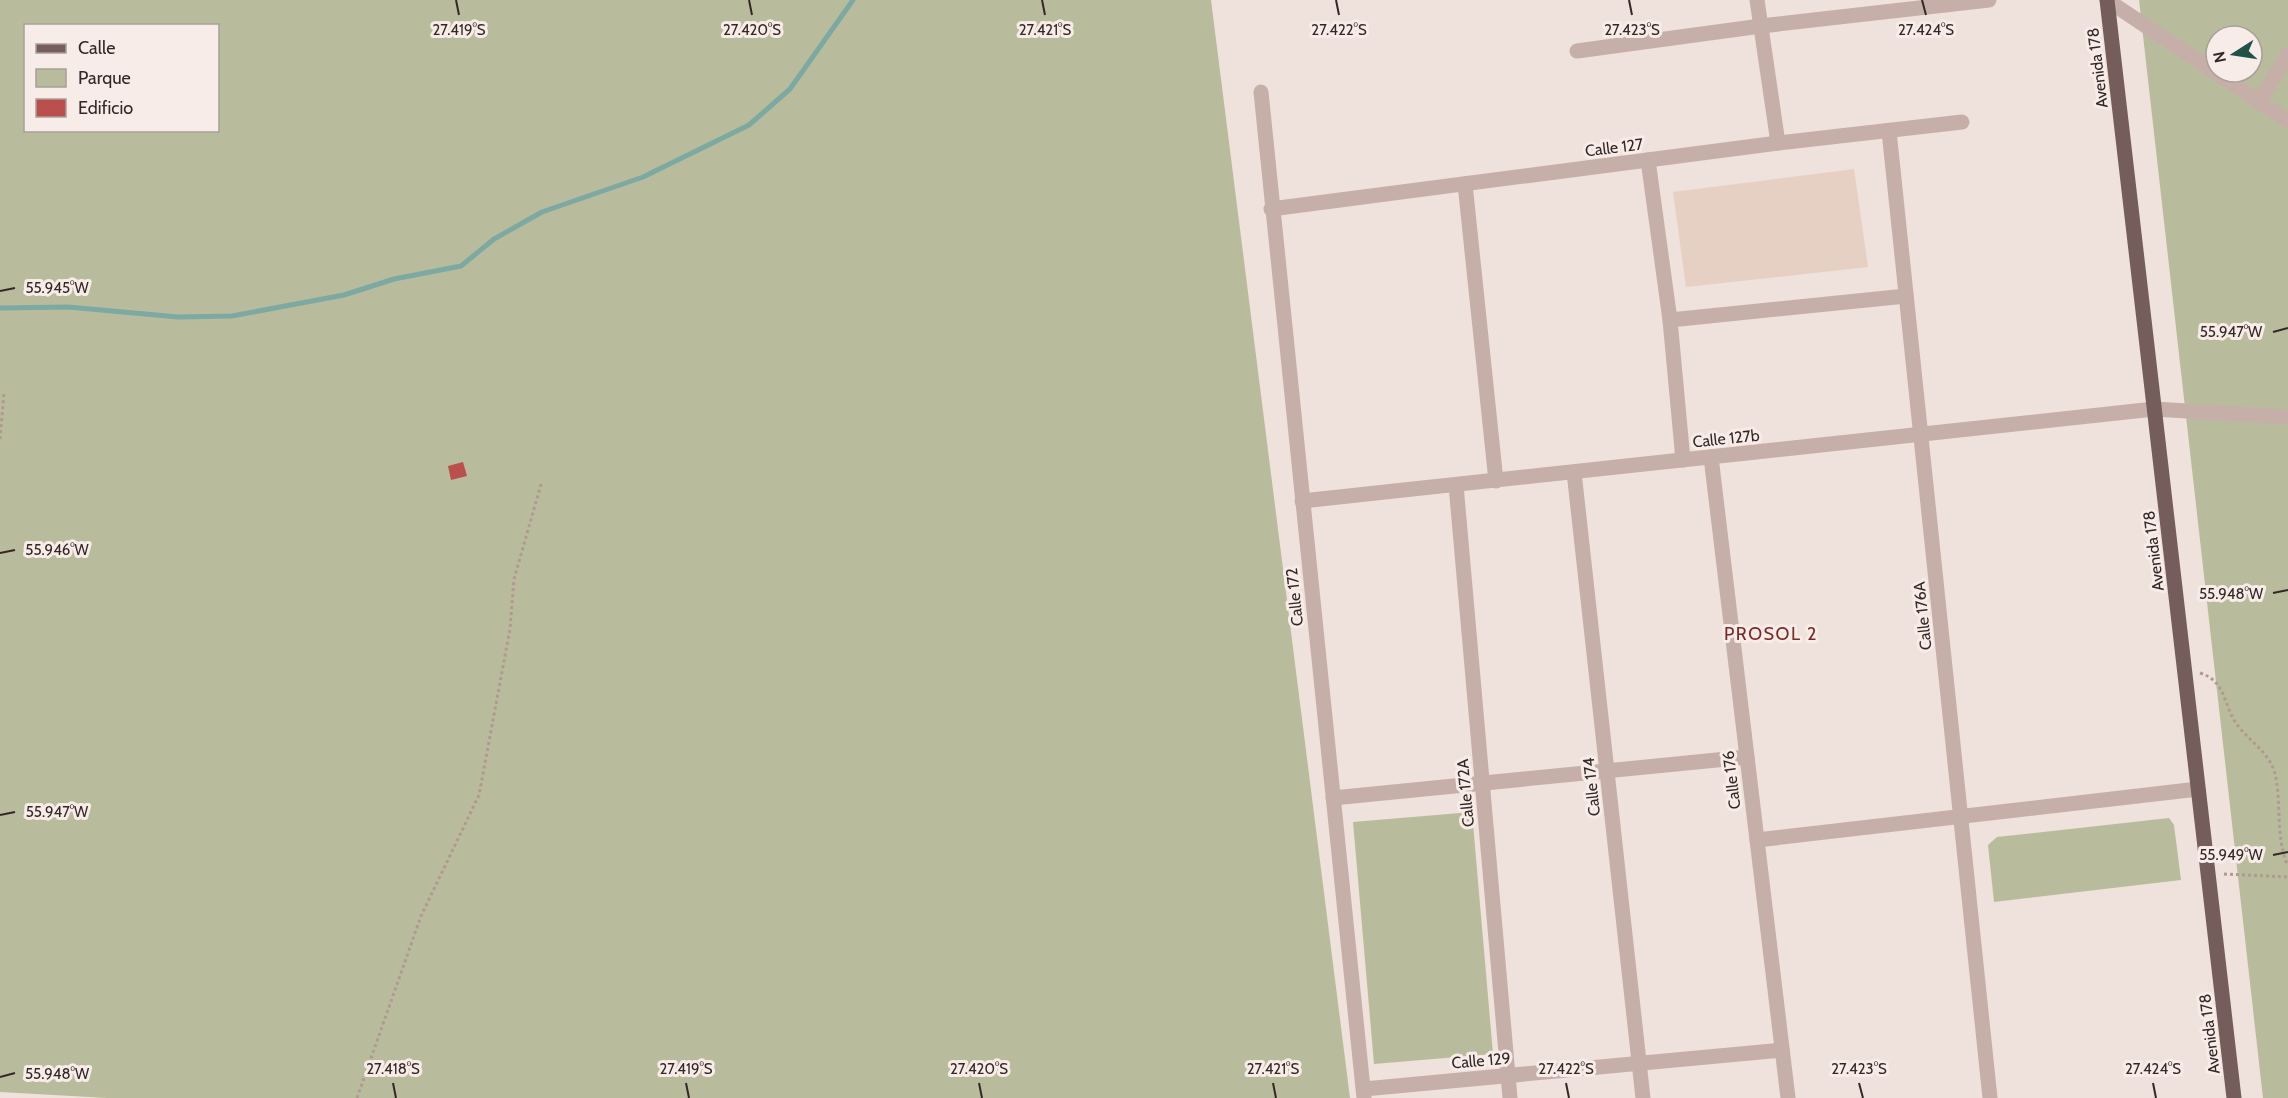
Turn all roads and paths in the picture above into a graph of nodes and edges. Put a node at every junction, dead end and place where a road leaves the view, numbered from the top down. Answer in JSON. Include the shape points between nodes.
{"nodes":[{"id":1,"x":1757,"y":0,"type":"edge"},
{"id":2,"x":1989,"y":0,"type":"edge"},
{"id":3,"x":2107,"y":0,"type":"edge"},
{"id":4,"x":1761,"y":26,"type":"junction"},
{"id":5,"x":1577,"y":51,"type":"dead end"},
{"id":6,"x":2288,"y":54,"type":"edge"},
{"id":7,"x":1261,"y":92,"type":"dead end"},
{"id":8,"x":2259,"y":102,"type":"junction"},
{"id":9,"x":1962,"y":122,"type":"dead end"},
{"id":10,"x":2288,"y":122,"type":"edge"},
{"id":11,"x":1889,"y":131,"type":"junction"},
{"id":12,"x":1778,"y":143,"type":"junction"},
{"id":13,"x":1648,"y":160,"type":"junction"},
{"id":14,"x":1465,"y":184,"type":"junction"},
{"id":15,"x":1271,"y":209,"type":"junction"},
{"id":16,"x":1906,"y":296,"type":"junction"},
{"id":17,"x":1670,"y":320,"type":"junction"},
{"id":18,"x":4,"y":393,"type":"dead end"},
{"id":19,"x":2154,"y":410,"type":"junction"},
{"id":20,"x":2288,"y":417,"type":"edge"},
{"id":21,"x":1921,"y":435,"type":"junction"},
{"id":22,"x":0,"y":438,"type":"edge"},
{"id":23,"x":1711,"y":458,"type":"junction"},
{"id":24,"x":1683,"y":460,"type":"junction"},
{"id":25,"x":1574,"y":472,"type":"junction"},
{"id":26,"x":542,"y":481,"type":"dead end"},
{"id":27,"x":1496,"y":481,"type":"junction"},
{"id":28,"x":1456,"y":485,"type":"junction"},
{"id":29,"x":1302,"y":501,"type":"junction"},
{"id":30,"x":2184,"y":668,"type":"junction"},
{"id":31,"x":1747,"y":757,"type":"junction"},
{"id":32,"x":1607,"y":771,"type":"junction"},
{"id":33,"x":1482,"y":783,"type":"junction"},
{"id":34,"x":2198,"y":789,"type":"junction"},
{"id":35,"x":1333,"y":798,"type":"junction"},
{"id":36,"x":1960,"y":816,"type":"junction"},
{"id":37,"x":1757,"y":840,"type":"junction"},
{"id":38,"x":2288,"y":866,"type":"edge"},
{"id":39,"x":2208,"y":873,"type":"junction"},
{"id":40,"x":2288,"y":877,"type":"edge"},
{"id":41,"x":1782,"y":1050,"type":"junction"},
{"id":42,"x":1639,"y":1064,"type":"junction"},
{"id":43,"x":1508,"y":1076,"type":"junction"},
{"id":44,"x":1364,"y":1094,"type":"edge"},
{"id":45,"x":357,"y":1098,"type":"edge"},
{"id":46,"x":1510,"y":1098,"type":"edge"},
{"id":47,"x":1643,"y":1098,"type":"edge"},
{"id":48,"x":1788,"y":1098,"type":"edge"},
{"id":49,"x":1990,"y":1098,"type":"edge"},
{"id":50,"x":2234,"y":1098,"type":"edge"}],
"edges":[{"from":1,"to":4,"type":"street"},
{"from":2,"to":4,"type":"street"},
{"from":3,"to":8,"type":"street"},
{"from":3,"to":19,"type":"main road","name":"Avenida 178"},
{"from":4,"to":5,"type":"street"},
{"from":4,"to":12,"type":"street"},
{"from":6,"to":8,"type":"street"},
{"from":7,"to":15,"type":"street","name":"Calle 172"},
{"from":8,"to":10,"type":"street"},
{"from":9,"to":11,"type":"street","name":"Calle 127"},
{"from":11,"to":12,"type":"street","name":"Calle 127"},
{"from":11,"to":16,"type":"street","name":"Calle 176A"},
{"from":12,"to":13,"type":"street","name":"Calle 127"},
{"from":13,"to":14,"type":"street","name":"Calle 127"},
{"from":13,"to":17,"type":"street"},
{"from":14,"to":15,"type":"street","name":"Calle 127"},
{"from":14,"to":27,"type":"street"},
{"from":15,"to":29,"type":"street","name":"Calle 172"},
{"from":16,"to":17,"type":"street"},
{"from":16,"to":21,"type":"street","name":"Calle 176A"},
{"from":17,"to":24,"type":"street"},
{"from":18,"to":22,"type":"path"},
{"from":19,"to":20,"type":"street","name":"Calle 127b"},
{"from":19,"to":21,"type":"street","name":"Calle 127b"},
{"from":19,"to":30,"type":"main road","name":"Avenida 178"},
{"from":21,"to":23,"type":"street","name":"Calle 127b"},
{"from":21,"to":36,"type":"street","name":"Calle 176A"},
{"from":23,"to":24,"type":"street","name":"Calle 127b"},
{"from":23,"to":31,"type":"street","name":"Calle 176"},
{"from":24,"to":25,"type":"street","name":"Calle 127b"},
{"from":25,"to":27,"type":"street","name":"Calle 127b"},
{"from":25,"to":32,"type":"street","name":"Calle 174"},
{"from":26,"to":45,"type":"path","via":[[514,579],[510,629],[479,795],[421,916]]},
{"from":27,"to":28,"type":"street","name":"Calle 127b"},
{"from":28,"to":29,"type":"street","name":"Calle 127b"},
{"from":28,"to":33,"type":"street","name":"Calle 172A"},
{"from":29,"to":35,"type":"street","name":"Calle 172"},
{"from":30,"to":34,"type":"main road","name":"Avenida 178"},
{"from":30,"to":38,"type":"path","via":[[2211,676],[2228,700],[2235,723],[2258,744],[2275,773]]},
{"from":31,"to":32,"type":"street"},
{"from":31,"to":37,"type":"street","name":"Calle 176"},
{"from":32,"to":33,"type":"street"},
{"from":32,"to":42,"type":"street","name":"Calle 174"},
{"from":33,"to":35,"type":"street"},
{"from":33,"to":43,"type":"street","name":"Calle 172A"},
{"from":34,"to":36,"type":"street"},
{"from":34,"to":39,"type":"main road","name":"Avenida 178"},
{"from":35,"to":44,"type":"street","name":"Calle 172"},
{"from":36,"to":37,"type":"street"},
{"from":36,"to":49,"type":"street","name":"Calle 176A"},
{"from":37,"to":41,"type":"street","name":"Calle 176"},
{"from":39,"to":40,"type":"path"},
{"from":39,"to":50,"type":"main road","name":"Avenida 178"},
{"from":41,"to":42,"type":"street","name":"Calle 129"},
{"from":41,"to":48,"type":"street","name":"Calle 176"},
{"from":42,"to":43,"type":"street","name":"Calle 129"},
{"from":42,"to":47,"type":"street","name":"Calle 174"},
{"from":43,"to":44,"type":"street","name":"Calle 129"},
{"from":43,"to":46,"type":"street","name":"Calle 172A"}]}
